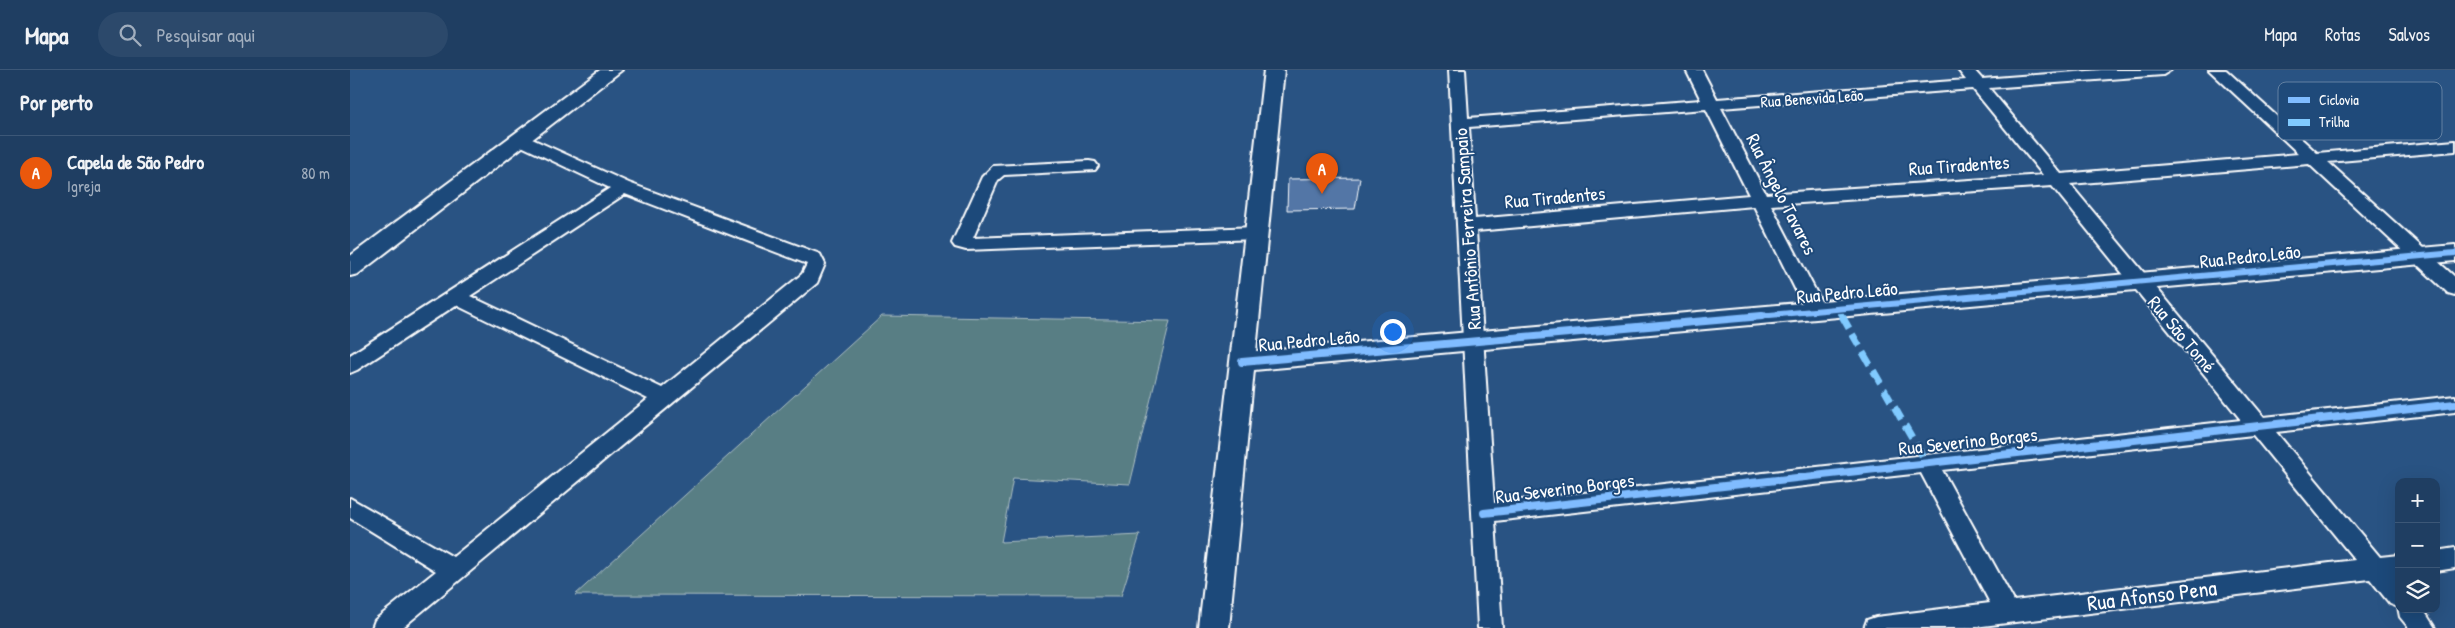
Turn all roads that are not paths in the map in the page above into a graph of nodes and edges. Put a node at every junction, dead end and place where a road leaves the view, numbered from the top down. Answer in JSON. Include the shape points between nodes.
{"nodes":[{"id":1,"x":612,"y":70,"type":"edge"},
{"id":2,"x":1274,"y":70,"type":"edge"},
{"id":3,"x":1457,"y":70,"type":"edge"},
{"id":4,"x":1694,"y":70,"type":"edge"},
{"id":5,"x":2163,"y":70,"type":"edge"},
{"id":6,"x":2217,"y":70,"type":"edge"},
{"id":7,"x":1973,"y":77,"type":"edge"},
{"id":8,"x":1713,"y":106,"type":"junction"},
{"id":9,"x":1460,"y":123,"type":"junction"},
{"id":10,"x":2278,"y":126,"type":"edge"},
{"id":11,"x":521,"y":140,"type":"junction"},
{"id":12,"x":2293,"y":140,"type":"edge"},
{"id":13,"x":2455,"y":146,"type":"edge"},
{"id":14,"x":2311,"y":157,"type":"junction"},
{"id":15,"x":1089,"y":166,"type":"dead end"},
{"id":16,"x":2056,"y":180,"type":"junction"},
{"id":17,"x":623,"y":187,"type":"junction"},
{"id":18,"x":1762,"y":200,"type":"junction"},
{"id":19,"x":1466,"y":226,"type":"junction"},
{"id":20,"x":1256,"y":233,"type":"junction"},
{"id":21,"x":2455,"y":253,"type":"edge"},
{"id":22,"x":2419,"y":256,"type":"junction"},
{"id":23,"x":350,"y":268,"type":"edge"},
{"id":24,"x":2139,"y":283,"type":"junction"},
{"id":25,"x":2455,"y":288,"type":"edge"},
{"id":26,"x":454,"y":296,"type":"junction"},
{"id":27,"x":1816,"y":311,"type":"junction"},
{"id":28,"x":1474,"y":342,"type":"junction"},
{"id":29,"x":1242,"y":362,"type":"junction"},
{"id":30,"x":350,"y":365,"type":"edge"},
{"id":31,"x":664,"y":398,"type":"junction"},
{"id":32,"x":2455,"y":404,"type":"edge"},
{"id":33,"x":2258,"y":425,"type":"junction"},
{"id":34,"x":1926,"y":462,"type":"junction"},
{"id":35,"x":350,"y":507,"type":"edge"},
{"id":36,"x":1484,"y":513,"type":"junction"},
{"id":37,"x":2455,"y":558,"type":"edge"},
{"id":38,"x":2440,"y":560,"type":"edge"},
{"id":39,"x":2387,"y":567,"type":"edge"},
{"id":40,"x":454,"y":570,"type":"junction"},
{"id":41,"x":2395,"y":587,"type":"edge"},
{"id":42,"x":2411,"y":613,"type":"edge"},
{"id":43,"x":1997,"y":618,"type":"edge"},
{"id":44,"x":384,"y":628,"type":"edge"},
{"id":45,"x":1214,"y":628,"type":"edge"},
{"id":46,"x":1490,"y":628,"type":"edge"},
{"id":47,"x":1876,"y":628,"type":"edge"},
{"id":48,"x":2423,"y":628,"type":"edge"}],
"edges":[{"from":1,"to":11,"type":"street"},
{"from":2,"to":20,"type":"street"},
{"from":3,"to":9,"type":"street","name":"Rua Antônio Ferreira Sampaio"},
{"from":4,"to":8,"type":"street","name":"Rua Ângelo Tavares"},
{"from":5,"to":7,"type":"street","name":"Rua Benevida Leão"},
{"from":6,"to":10,"type":"street"},
{"from":7,"to":8,"type":"street","name":"Rua Benevida Leão"},
{"from":7,"to":16,"type":"street","name":"Rua São Tomé"},
{"from":8,"to":9,"type":"street","name":"Rua Benevida Leão"},
{"from":8,"to":18,"type":"street","name":"Rua Ângelo Tavares"},
{"from":9,"to":19,"type":"street","name":"Rua Antônio Ferreira Sampaio"},
{"from":11,"to":17,"type":"street"},
{"from":11,"to":23,"type":"street"},
{"from":12,"to":14,"type":"street"},
{"from":13,"to":14,"type":"street","name":"Rua Tiradentes"},
{"from":14,"to":16,"type":"street","name":"Rua Tiradentes"},
{"from":14,"to":22,"type":"street"},
{"from":15,"to":20,"type":"street","via":[[998,170],[991,177],[961,243]]},
{"from":16,"to":18,"type":"street","name":"Rua Tiradentes"},
{"from":16,"to":24,"type":"street","name":"Rua São Tomé"},
{"from":17,"to":26,"type":"street"},
{"from":17,"to":31,"type":"street","via":[[812,258],[816,264],[810,278]]},
{"from":18,"to":19,"type":"street","name":"Rua Tiradentes"},
{"from":18,"to":27,"type":"street","name":"Rua Ângelo Tavares"},
{"from":19,"to":28,"type":"street","name":"Rua Antônio Ferreira Sampaio"},
{"from":20,"to":29,"type":"street"},
{"from":21,"to":22,"type":"street","name":"Rua Pedro Leão"},
{"from":22,"to":24,"type":"street","name":"Rua Pedro Leão"},
{"from":22,"to":25,"type":"street"},
{"from":24,"to":27,"type":"street","name":"Rua Pedro Leão"},
{"from":24,"to":33,"type":"street","name":"Rua São Tomé"},
{"from":26,"to":30,"type":"street"},
{"from":26,"to":31,"type":"street"},
{"from":27,"to":28,"type":"street","name":"Rua Pedro Leão"},
{"from":28,"to":29,"type":"street","name":"Rua Pedro Leão"},
{"from":28,"to":36,"type":"street","name":"Rua Antônio Ferreira Sampaio"},
{"from":29,"to":45,"type":"street"},
{"from":31,"to":40,"type":"street"},
{"from":32,"to":33,"type":"street","name":"Rua Severino Borges"},
{"from":33,"to":34,"type":"street","name":"Rua Severino Borges"},
{"from":33,"to":39,"type":"street","name":"Rua São Tomé"},
{"from":34,"to":36,"type":"street","name":"Rua Severino Borges"},
{"from":34,"to":43,"type":"street"},
{"from":35,"to":40,"type":"street"},
{"from":36,"to":46,"type":"street","name":"Rua Antônio Ferreira Sampaio"},
{"from":37,"to":38,"type":"street"},
{"from":39,"to":41,"type":"street","name":"Rua São Tomé"},
{"from":39,"to":43,"type":"street","name":"Rua Afonso Pena"},
{"from":40,"to":44,"type":"street"},
{"from":42,"to":48,"type":"street"},
{"from":43,"to":47,"type":"street","name":"Rua Afonso Pena"}]}
